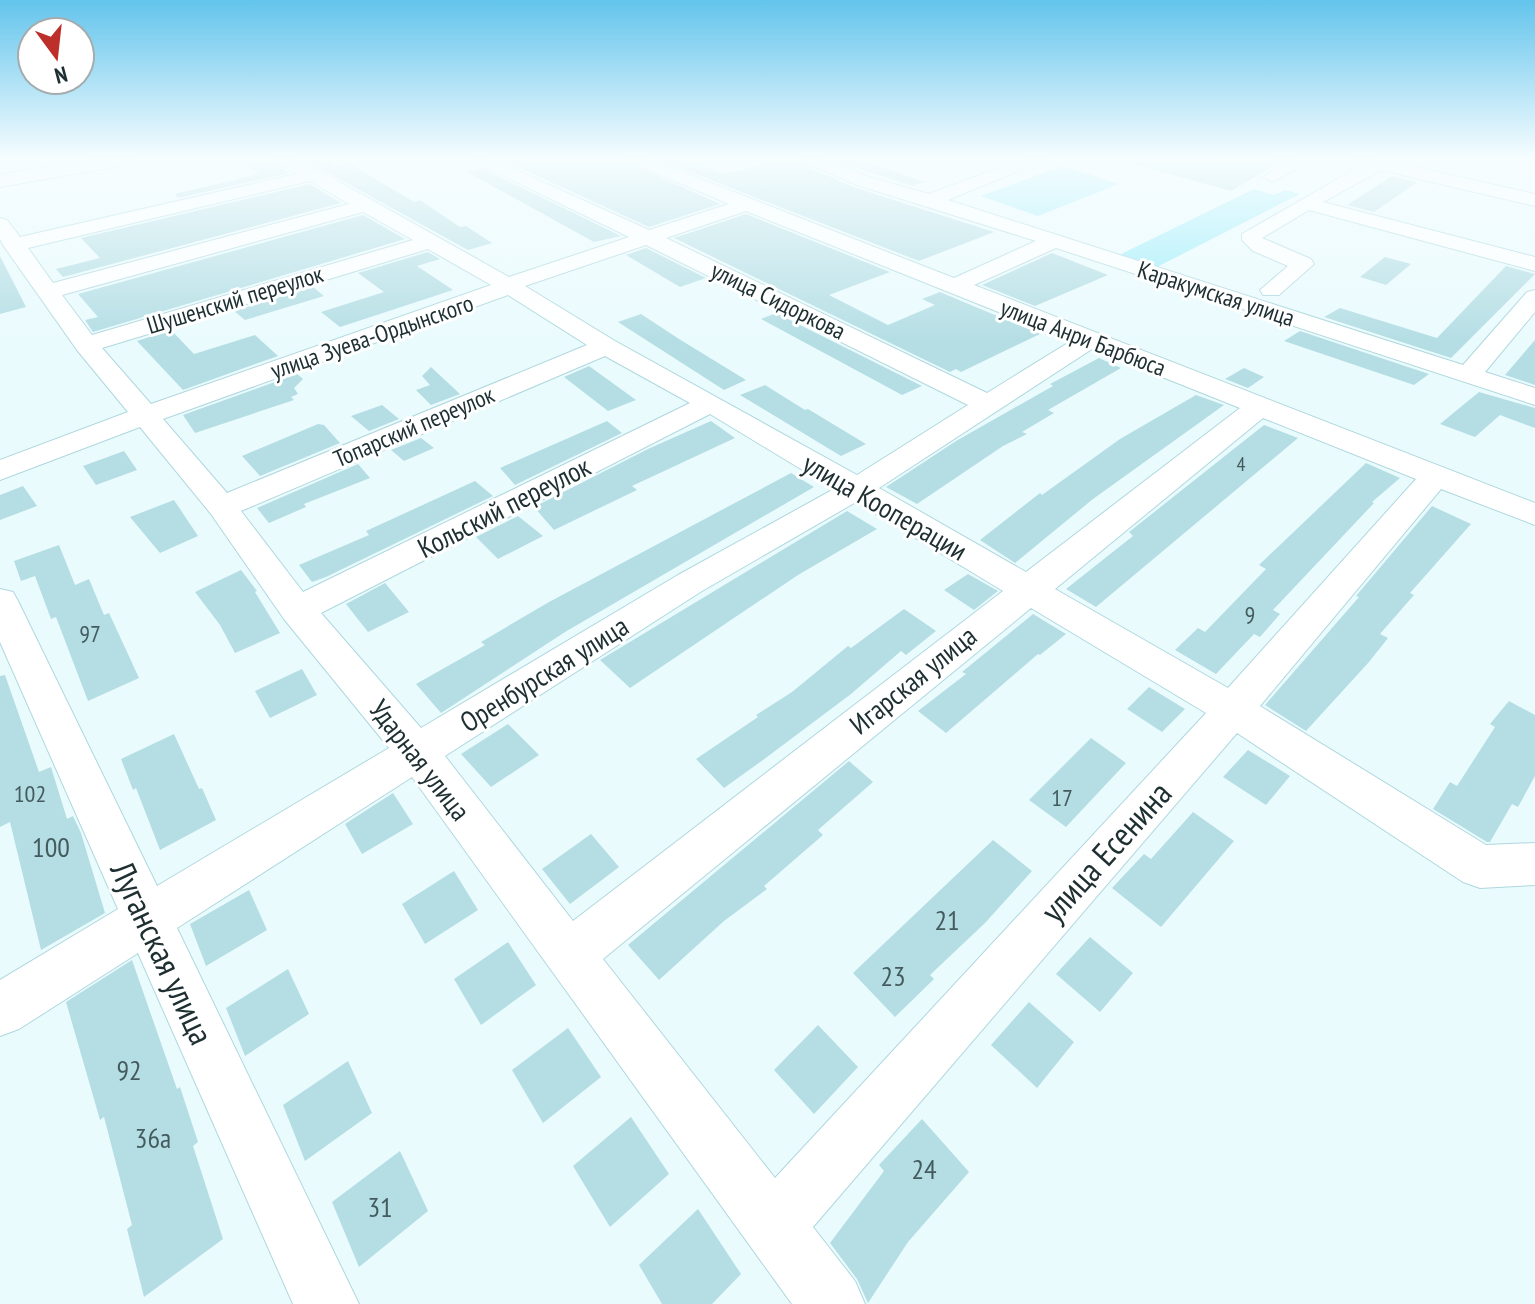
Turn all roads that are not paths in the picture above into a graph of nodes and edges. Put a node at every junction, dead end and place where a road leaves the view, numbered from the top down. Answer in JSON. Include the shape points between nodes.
{"nodes":[{"id":1,"x":81,"y":220,"type":"edge"},
{"id":2,"x":312,"y":220,"type":"edge"},
{"id":3,"x":392,"y":220,"type":"edge"},
{"id":4,"x":610,"y":220,"type":"edge"},
{"id":5,"x":699,"y":220,"type":"edge"},
{"id":6,"x":782,"y":220,"type":"edge"},
{"id":7,"x":987,"y":220,"type":"edge"},
{"id":8,"x":1278,"y":220,"type":"edge"},
{"id":9,"x":1367,"y":220,"type":"edge"},
{"id":10,"x":1393,"y":220,"type":"edge"},
{"id":11,"x":1386,"y":225,"type":"junction"},
{"id":12,"x":7,"y":234,"type":"edge"},
{"id":13,"x":647,"y":237,"type":"junction"},
{"id":14,"x":430,"y":242,"type":"junction"},
{"id":15,"x":1051,"y":242,"type":"junction"},
{"id":16,"x":1535,"y":264,"type":"edge"},
{"id":17,"x":509,"y":286,"type":"junction"},
{"id":18,"x":952,"y":287,"type":"junction"},
{"id":19,"x":1271,"y":290,"type":"dead end"},
{"id":20,"x":49,"y":291,"type":"junction"},
{"id":21,"x":1535,"y":297,"type":"edge"},
{"id":22,"x":1089,"y":340,"type":"junction"},
{"id":23,"x":86,"y":345,"type":"junction"},
{"id":24,"x":606,"y":346,"type":"junction"},
{"id":25,"x":1468,"y":376,"type":"junction"},
{"id":26,"x":1535,"y":397,"type":"edge"},
{"id":27,"x":711,"y":403,"type":"junction"},
{"id":28,"x":990,"y":405,"type":"junction"},
{"id":29,"x":1259,"y":407,"type":"junction"},
{"id":30,"x":144,"y":416,"type":"junction"},
{"id":31,"x":0,"y":471,"type":"edge"},
{"id":32,"x":1436,"y":476,"type":"junction"},
{"id":33,"x":855,"y":490,"type":"junction"},
{"id":34,"x":222,"y":507,"type":"junction"},
{"id":35,"x":1535,"y":515,"type":"edge"},
{"id":36,"x":1026,"y":589,"type":"junction"},
{"id":37,"x":0,"y":601,"type":"edge"},
{"id":38,"x":297,"y":610,"type":"junction"},
{"id":39,"x":1233,"y":710,"type":"junction"},
{"id":40,"x":417,"y":752,"type":"junction"},
{"id":41,"x":1535,"y":864,"type":"edge"},
{"id":42,"x":146,"y":919,"type":"junction"},
{"id":43,"x":569,"y":955,"type":"junction"},
{"id":44,"x":0,"y":1010,"type":"edge"},
{"id":45,"x":773,"y":1226,"type":"junction"},
{"id":46,"x":326,"y":1304,"type":"edge"},
{"id":47,"x":832,"y":1304,"type":"edge"}],
"edges":[{"from":1,"to":12,"type":"street"},
{"from":2,"to":20,"type":"street"},
{"from":3,"to":14,"type":"street","name":"улица Кооперации"},
{"from":4,"to":13,"type":"street","name":"улица Сидоркова"},
{"from":5,"to":13,"type":"street","name":"улица Зуева-Ордынского"},
{"from":6,"to":18,"type":"street","name":"улица Анри Барбюса"},
{"from":7,"to":15,"type":"street","name":"Каракумская улица"},
{"from":8,"to":19,"type":"street","via":[[1252,234],[1252,240],[1303,264]]},
{"from":9,"to":11,"type":"street"},
{"from":10,"to":11,"type":"street"},
{"from":11,"to":16,"type":"street"},
{"from":12,"to":20,"type":"street","name":"Ударная улица"},
{"from":13,"to":17,"type":"street","name":"улица Зуева-Ордынского"},
{"from":13,"to":28,"type":"street","name":"улица Сидоркова"},
{"from":14,"to":17,"type":"street","name":"улица Кооперации"},
{"from":14,"to":23,"type":"street","name":"Шушенский переулок"},
{"from":15,"to":18,"type":"street"},
{"from":15,"to":25,"type":"street","name":"Каракумская улица"},
{"from":17,"to":24,"type":"street","name":"улица Кооперации"},
{"from":17,"to":30,"type":"street","name":"улица Зуева-Ордынского"},
{"from":18,"to":22,"type":"street","name":"улица Анри Барбюса"},
{"from":20,"to":23,"type":"street","name":"Ударная улица"},
{"from":21,"to":25,"type":"street"},
{"from":22,"to":28,"type":"street","name":"Оренбурская улица"},
{"from":22,"to":29,"type":"street","name":"улица Анри Барбюса"},
{"from":23,"to":30,"type":"street","name":"Ударная улица"},
{"from":24,"to":27,"type":"street","name":"улица Кооперации"},
{"from":24,"to":34,"type":"street","name":"Топарский переулок"},
{"from":25,"to":26,"type":"street","name":"Каракумская улица"},
{"from":27,"to":33,"type":"street","name":"улица Кооперации"},
{"from":27,"to":38,"type":"street","name":"Кольский переулок"},
{"from":28,"to":33,"type":"street","name":"Оренбурская улица"},
{"from":29,"to":32,"type":"street","name":"улица Анри Барбюса"},
{"from":29,"to":36,"type":"street","name":"Игарская улица"},
{"from":30,"to":31,"type":"street","name":"улица Зуева-Ордынского"},
{"from":30,"to":34,"type":"street","name":"Ударная улица"},
{"from":32,"to":35,"type":"street","name":"улица Анри Барбюса"},
{"from":32,"to":39,"type":"street","name":"улица Есенина"},
{"from":33,"to":36,"type":"street","name":"улица Кооперации"},
{"from":33,"to":40,"type":"street","name":"Оренбурская улица","via":[[690,583]]},
{"from":34,"to":38,"type":"street","name":"Ударная улица"},
{"from":36,"to":39,"type":"street","name":"улица Кооперации"},
{"from":36,"to":43,"type":"street","name":"Игарская улица"},
{"from":37,"to":42,"type":"street","name":"Луганская улица"},
{"from":38,"to":40,"type":"street","name":"Ударная улица"},
{"from":39,"to":41,"type":"street","name":"улица Кооперации","via":[[1480,867]]},
{"from":39,"to":45,"type":"street","name":"улица Есенина"},
{"from":40,"to":42,"type":"street","name":"Оренбурская улица"},
{"from":40,"to":43,"type":"street","name":"Ударная улица"},
{"from":42,"to":44,"type":"street","name":"Оренбурская улица"},
{"from":42,"to":46,"type":"street","name":"Луганская улица"},
{"from":43,"to":45,"type":"street","name":"Ударная улица"},
{"from":45,"to":47,"type":"street","name":"Ударная улица"}]}
